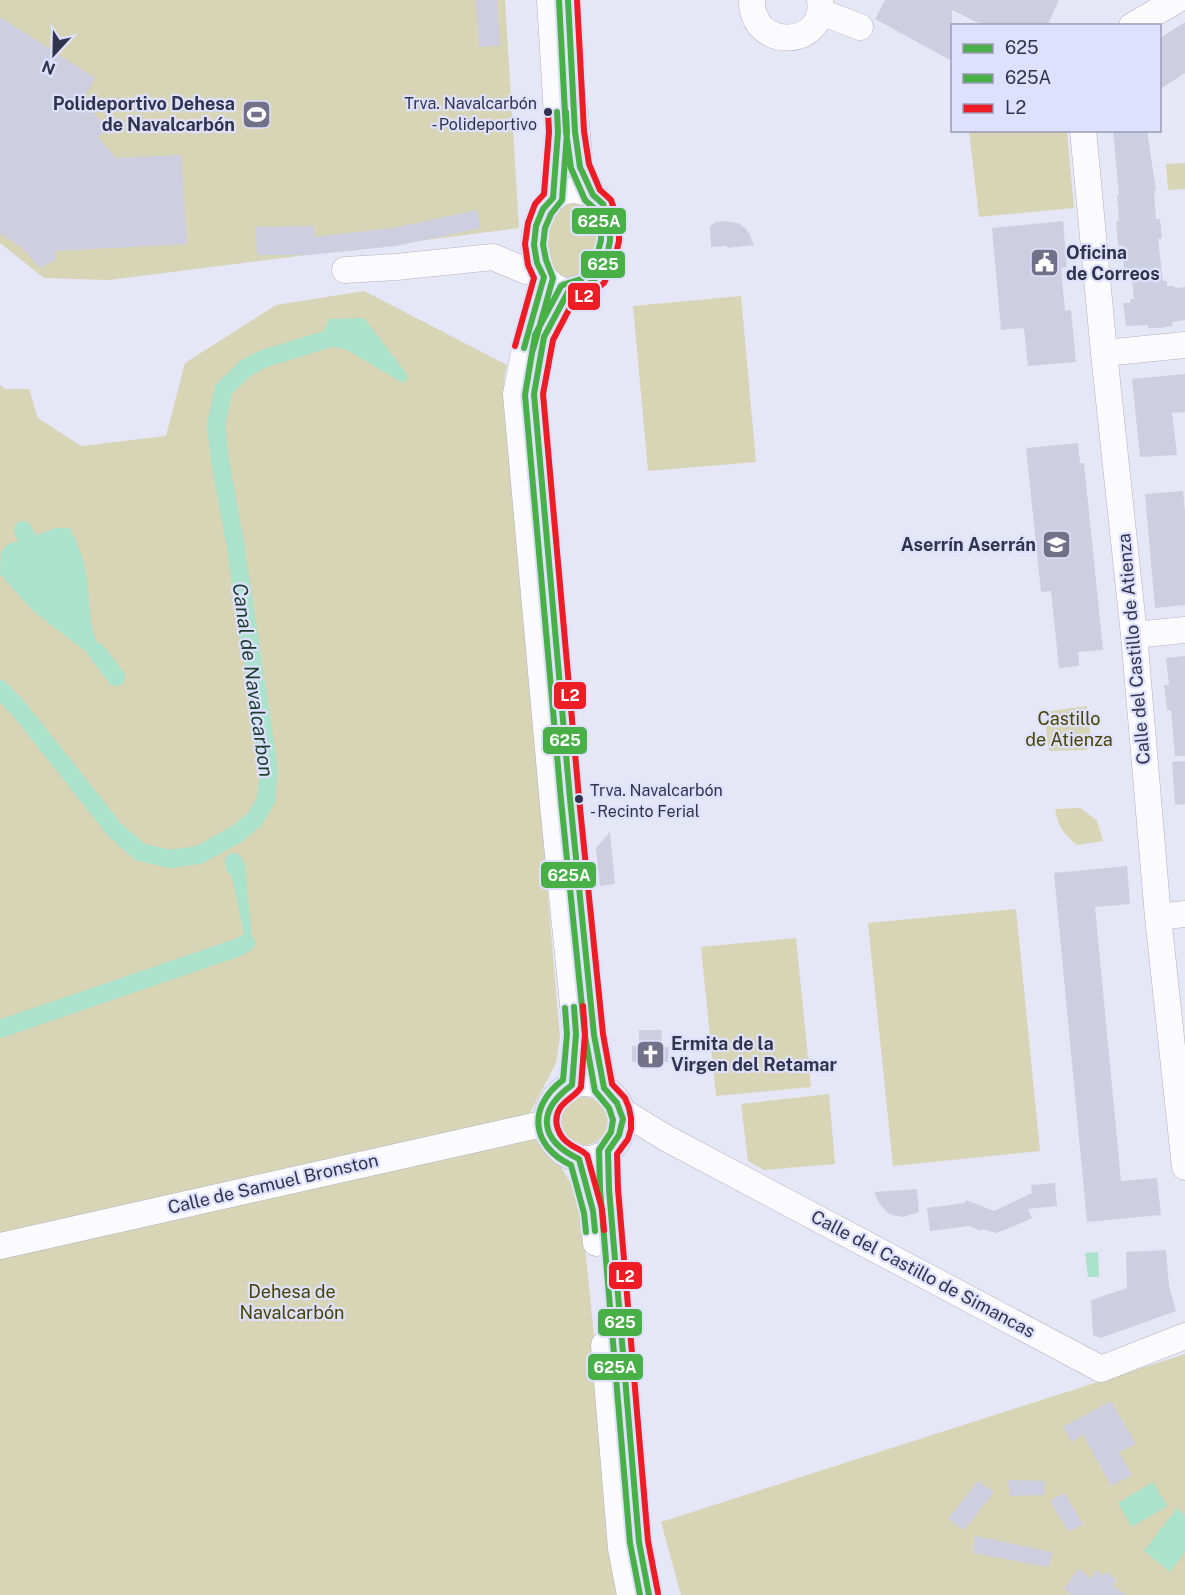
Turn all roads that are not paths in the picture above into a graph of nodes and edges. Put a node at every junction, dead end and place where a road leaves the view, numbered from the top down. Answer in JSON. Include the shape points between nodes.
{"nodes":[{"id":1,"x":550,"y":0,"type":"edge"},
{"id":2,"x":568,"y":0,"type":"edge"},
{"id":3,"x":1177,"y":0,"type":"edge"},
{"id":4,"x":752,"y":1,"type":"edge"},
{"id":5,"x":822,"y":6,"type":"edge"},
{"id":6,"x":1135,"y":24,"type":"edge"},
{"id":7,"x":860,"y":27,"type":"dead end"},
{"id":8,"x":1083,"y":132,"type":"edge"},
{"id":9,"x":593,"y":195,"type":"junction"},
{"id":10,"x":553,"y":198,"type":"junction"},
{"id":11,"x":536,"y":226,"type":"junction"},
{"id":12,"x":493,"y":257,"type":"junction"},
{"id":13,"x":345,"y":270,"type":"dead end"},
{"id":14,"x":543,"y":276,"type":"junction"},
{"id":15,"x":568,"y":292,"type":"junction"},
{"id":16,"x":1185,"y":345,"type":"edge"},
{"id":17,"x":1104,"y":353,"type":"junction"},
{"id":18,"x":1185,"y":630,"type":"edge"},
{"id":19,"x":1134,"y":635,"type":"junction"},
{"id":20,"x":1185,"y":914,"type":"edge"},
{"id":21,"x":1158,"y":917,"type":"junction"},
{"id":22,"x":572,"y":1085,"type":"junction"},
{"id":23,"x":604,"y":1088,"type":"junction"},
{"id":24,"x":547,"y":1123,"type":"junction"},
{"id":25,"x":617,"y":1133,"type":"junction"},
{"id":26,"x":579,"y":1159,"type":"junction"},
{"id":27,"x":1185,"y":1167,"type":"edge"},
{"id":28,"x":0,"y":1246,"type":"edge"},
{"id":29,"x":1185,"y":1336,"type":"edge"},
{"id":30,"x":630,"y":1595,"type":"edge"},
{"id":31,"x":649,"y":1595,"type":"edge"}],
"edges":[{"from":1,"to":10,"type":"street","via":[[558,132]]},
{"from":2,"to":9,"type":"street","via":[[575,132],[580,167]]},
{"from":3,"to":6,"type":"street"},
{"from":4,"to":5,"type":"street","via":[[754,16],[764,30],[778,38],[797,38],[813,27]]},
{"from":5,"to":7,"type":"street"},
{"from":8,"to":17,"type":"street","name":"Calle del Castillo de Atienza"},
{"from":9,"to":10,"type":"street","via":[[576,190]]},
{"from":9,"to":15,"type":"street","via":[[603,204],[610,226],[606,259],[597,277],[585,287]]},
{"from":10,"to":11,"type":"street"},
{"from":11,"to":12,"type":"street"},
{"from":11,"to":14,"type":"street","via":[[534,245]]},
{"from":12,"to":13,"type":"street"},
{"from":12,"to":14,"type":"street"},
{"from":14,"to":15,"type":"street","via":[[552,286]]},
{"from":14,"to":22,"type":"street","via":[[516,394],[576,1034]]},
{"from":15,"to":23,"type":"street","via":[[544,338],[534,394],[571,811],[594,1035]]},
{"from":16,"to":17,"type":"street"},
{"from":17,"to":19,"type":"street","name":"Calle del Castillo de Atienza"},
{"from":18,"to":19,"type":"street"},
{"from":19,"to":21,"type":"street","name":"Calle del Castillo de Atienza"},
{"from":20,"to":21,"type":"street"},
{"from":21,"to":27,"type":"street","name":"Calle del Castillo de Atienza"},
{"from":22,"to":23,"type":"street","via":[[588,1083]]},
{"from":22,"to":24,"type":"street","via":[[553,1100]]},
{"from":23,"to":25,"type":"street","via":[[612,1095]]},
{"from":24,"to":26,"type":"street","via":[[556,1146]]},
{"from":24,"to":28,"type":"street","name":"Calle de Samuel Bronston"},
{"from":25,"to":26,"type":"street","via":[[599,1156]]},
{"from":25,"to":29,"type":"street","name":"Calle del Castillo de Simancas","via":[[666,1138],[1101,1369]]},
{"from":25,"to":31,"type":"street","via":[[609,1189],[639,1542]]},
{"from":26,"to":30,"type":"street","via":[[593,1211],[621,1548]]}]}
